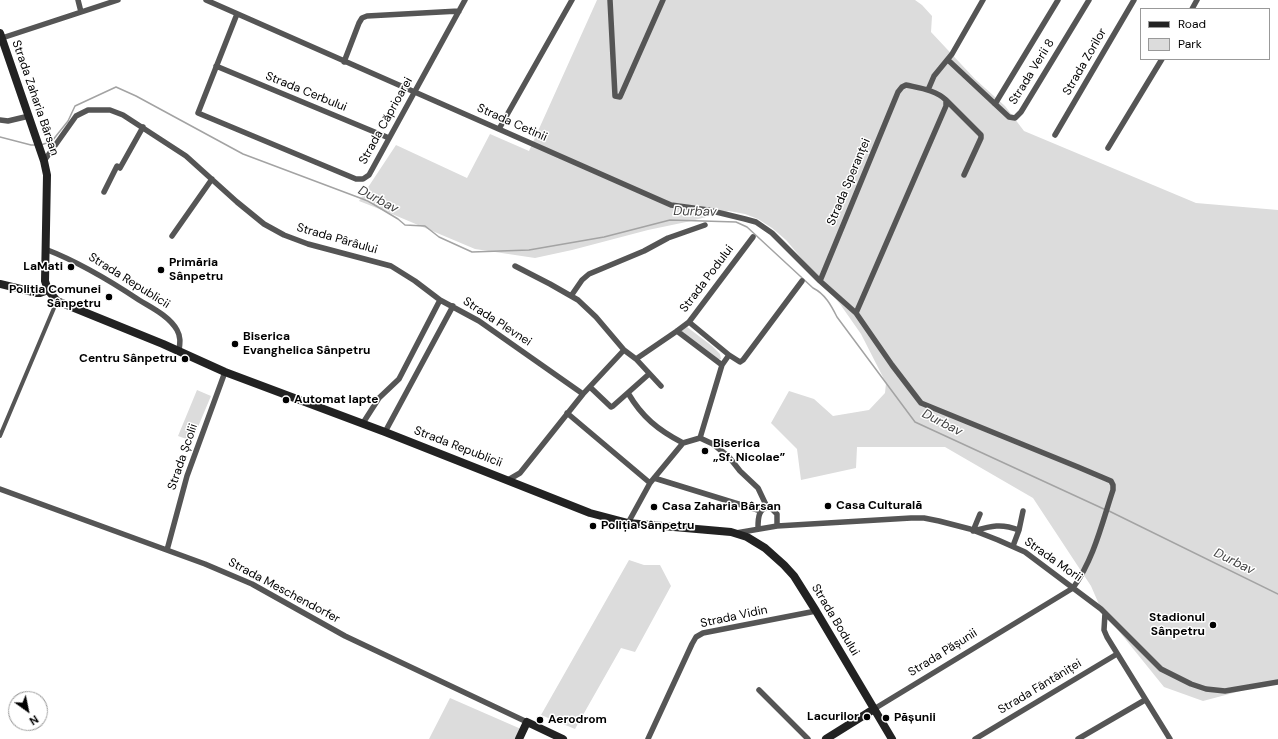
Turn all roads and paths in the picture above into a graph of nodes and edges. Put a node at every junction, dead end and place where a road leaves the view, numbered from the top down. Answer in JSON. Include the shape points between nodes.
{"nodes":[{"id":1,"x":78,"y":0,"type":"edge"},
{"id":2,"x":118,"y":0,"type":"edge"},
{"id":3,"x":206,"y":0,"type":"edge"},
{"id":4,"x":465,"y":0,"type":"edge"},
{"id":5,"x":572,"y":0,"type":"edge"},
{"id":6,"x":610,"y":0,"type":"edge"},
{"id":7,"x":663,"y":0,"type":"edge"},
{"id":8,"x":983,"y":0,"type":"edge"},
{"id":9,"x":1058,"y":0,"type":"edge"},
{"id":10,"x":1089,"y":0,"type":"edge"},
{"id":11,"x":1134,"y":0,"type":"edge"},
{"id":12,"x":459,"y":11,"type":"junction"},
{"id":13,"x":82,"y":12,"type":"junction"},
{"id":14,"x":237,"y":14,"type":"junction"},
{"id":15,"x":1,"y":35,"type":"edge"},
{"id":16,"x":948,"y":60,"type":"junction"},
{"id":17,"x":1161,"y":60,"type":"edge"},
{"id":18,"x":344,"y":62,"type":"junction"},
{"id":19,"x":216,"y":66,"type":"junction"},
{"id":20,"x":928,"y":90,"type":"junction"},
{"id":21,"x":415,"y":91,"type":"junction"},
{"id":22,"x":946,"y":100,"type":"junction"},
{"id":23,"x":995,"y":104,"type":"junction"},
{"id":24,"x":29,"y":116,"type":"junction"},
{"id":25,"x":0,"y":120,"type":"edge"},
{"id":26,"x":143,"y":127,"type":"junction"},
{"id":27,"x":499,"y":129,"type":"junction"},
{"id":28,"x":1055,"y":135,"type":"dead end"},
{"id":29,"x":389,"y":138,"type":"junction"},
{"id":30,"x":1108,"y":148,"type":"dead end"},
{"id":31,"x":43,"y":157,"type":"junction"},
{"id":32,"x":964,"y":175,"type":"dead end"},
{"id":33,"x":212,"y":180,"type":"junction"},
{"id":34,"x":104,"y":192,"type":"dead end"},
{"id":35,"x":705,"y":225,"type":"dead end"},
{"id":36,"x":172,"y":236,"type":"dead end"},
{"id":37,"x":753,"y":237,"type":"dead end"},
{"id":38,"x":45,"y":249,"type":"junction"},
{"id":39,"x":515,"y":266,"type":"dead end"},
{"id":40,"x":802,"y":281,"type":"dead end"},
{"id":41,"x":820,"y":281,"type":"junction"},
{"id":42,"x":0,"y":284,"type":"edge"},
{"id":43,"x":48,"y":290,"type":"junction"},
{"id":44,"x":571,"y":296,"type":"junction"},
{"id":45,"x":440,"y":300,"type":"junction"},
{"id":46,"x":56,"y":301,"type":"junction"},
{"id":47,"x":453,"y":306,"type":"junction"},
{"id":48,"x":856,"y":313,"type":"junction"},
{"id":49,"x":689,"y":322,"type":"junction"},
{"id":50,"x":677,"y":331,"type":"junction"},
{"id":51,"x":624,"y":350,"type":"junction"},
{"id":52,"x":179,"y":351,"type":"junction"},
{"id":53,"x":729,"y":355,"type":"junction"},
{"id":54,"x":636,"y":358,"type":"junction"},
{"id":55,"x":722,"y":365,"type":"junction"},
{"id":56,"x":225,"y":372,"type":"junction"},
{"id":57,"x":649,"y":374,"type":"junction"},
{"id":58,"x":661,"y":386,"type":"dead end"},
{"id":59,"x":590,"y":387,"type":"junction"},
{"id":60,"x":628,"y":393,"type":"junction"},
{"id":61,"x":583,"y":394,"type":"junction"},
{"id":62,"x":567,"y":413,"type":"junction"},
{"id":63,"x":363,"y":423,"type":"junction"},
{"id":64,"x":385,"y":432,"type":"junction"},
{"id":65,"x":0,"y":436,"type":"edge"},
{"id":66,"x":700,"y":438,"type":"junction"},
{"id":67,"x":683,"y":443,"type":"junction"},
{"id":68,"x":520,"y":473,"type":"junction"},
{"id":69,"x":654,"y":478,"type":"junction"},
{"id":70,"x":508,"y":480,"type":"junction"},
{"id":71,"x":650,"y":483,"type":"junction"},
{"id":72,"x":521,"y":485,"type":"junction"},
{"id":73,"x":0,"y":489,"type":"edge"},
{"id":74,"x":767,"y":507,"type":"junction"},
{"id":75,"x":761,"y":511,"type":"junction"},
{"id":76,"x":1023,"y":511,"type":"dead end"},
{"id":77,"x":980,"y":514,"type":"dead end"},
{"id":78,"x":628,"y":522,"type":"junction"},
{"id":79,"x":777,"y":526,"type":"junction"},
{"id":80,"x":755,"y":529,"type":"junction"},
{"id":81,"x":973,"y":530,"type":"junction"},
{"id":82,"x":1019,"y":530,"type":"junction"},
{"id":83,"x":736,"y":533,"type":"junction"},
{"id":84,"x":747,"y":537,"type":"junction"},
{"id":85,"x":1013,"y":546,"type":"junction"},
{"id":86,"x":167,"y":550,"type":"junction"},
{"id":87,"x":1073,"y":588,"type":"junction"},
{"id":88,"x":816,"y":611,"type":"junction"},
{"id":89,"x":1105,"y":613,"type":"junction"},
{"id":90,"x":1116,"y":654,"type":"junction"},
{"id":91,"x":1278,"y":682,"type":"edge"},
{"id":92,"x":759,"y":690,"type":"dead end"},
{"id":93,"x":1145,"y":700,"type":"junction"},
{"id":94,"x":874,"y":709,"type":"junction"},
{"id":95,"x":527,"y":722,"type":"junction"},
{"id":96,"x":519,"y":739,"type":"edge"},
{"id":97,"x":563,"y":739,"type":"edge"},
{"id":98,"x":648,"y":739,"type":"edge"},
{"id":99,"x":808,"y":739,"type":"edge"},
{"id":100,"x":826,"y":739,"type":"edge"},
{"id":101,"x":892,"y":739,"type":"edge"},
{"id":102,"x":975,"y":739,"type":"edge"},
{"id":103,"x":1078,"y":739,"type":"edge"},
{"id":104,"x":1170,"y":739,"type":"edge"}],
"edges":[{"from":1,"to":13,"type":"street"},
{"from":2,"to":13,"type":"street"},
{"from":3,"to":14,"type":"street","name":"Strada Cetinii"},
{"from":4,"to":12,"type":"street","name":"Strada Căprioarei"},
{"from":5,"to":27,"type":"street"},
{"from":6,"to":7,"type":"street","via":[[615,96],[620,97]]},
{"from":8,"to":16,"type":"street"},
{"from":9,"to":23,"type":"street"},
{"from":10,"to":23,"type":"street","name":"Strada Verii 8","via":[[1022,112],[1015,118],[1009,117]]},
{"from":11,"to":28,"type":"street","name":"Strada Zorilor"},
{"from":12,"to":18,"type":"street","via":[[362,18]]},
{"from":12,"to":21,"type":"street","name":"Strada Căprioarei"},
{"from":13,"to":15,"type":"street"},
{"from":14,"to":18,"type":"street","name":"Strada Cetinii"},
{"from":14,"to":19,"type":"street"},
{"from":15,"to":24,"type":"main road","name":"Strada Zaharia Bârsan"},
{"from":16,"to":20,"type":"street","via":[[934,76]]},
{"from":16,"to":23,"type":"street","name":"Strada Verii 8"},
{"from":17,"to":30,"type":"street"},
{"from":18,"to":21,"type":"street","name":"Strada Cetinii"},
{"from":19,"to":29,"type":"street","name":"Strada Cerbului"},
{"from":19,"to":29,"type":"street","name":"Strada Căprioarei","via":[[198,113],[356,179],[363,179],[369,175]]},
{"from":20,"to":22,"type":"street"},
{"from":20,"to":41,"type":"street","name":"Strada Speranței","via":[[906,85],[898,92]]},
{"from":21,"to":27,"type":"street","name":"Strada Cetinii"},
{"from":21,"to":29,"type":"street","name":"Strada Căprioarei"},
{"from":22,"to":32,"type":"street","via":[[982,138]]},
{"from":22,"to":48,"type":"street","via":[[946,106]]},
{"from":24,"to":25,"type":"street","via":[[8,121]]},
{"from":24,"to":31,"type":"main road","name":"Strada Zaharia Bârsan"},
{"from":26,"to":31,"type":"street","name":"Strada Pârâului","via":[[110,110],[88,110],[76,116]]},
{"from":26,"to":33,"type":"street","name":"Strada Pârâului","via":[[186,156]]},
{"from":26,"to":34,"type":"street","via":[[120,168],[117,166]]},
{"from":27,"to":41,"type":"street","name":"Strada Cetinii","via":[[671,205],[708,210],[756,222],[772,233]]},
{"from":31,"to":38,"type":"main road","name":"Strada Zaharia Bârsan","via":[[47,175]]},
{"from":33,"to":36,"type":"street"},
{"from":33,"to":45,"type":"street","name":"Strada Pârâului","via":[[264,224],[277,231],[308,244],[391,266]]},
{"from":35,"to":44,"type":"street","via":[[668,238],[589,274]]},
{"from":37,"to":49,"type":"street","name":"Strada Podului"},
{"from":38,"to":43,"type":"main road","name":"Strada Zaharia Bârsan","via":[[45,281]]},
{"from":38,"to":52,"type":"street","name":"Strada Republicii","via":[[91,269],[160,313],[173,324],[180,336]]},
{"from":39,"to":44,"type":"street"},
{"from":40,"to":53,"type":"street","via":[[743,360],[739,362]]},
{"from":41,"to":48,"type":"street","name":"Strada Cetinii"},
{"from":42,"to":43,"type":"main road","via":[[37,293]]},
{"from":43,"to":46,"type":"main road"},
{"from":44,"to":51,"type":"street","via":[[596,317]]},
{"from":45,"to":47,"type":"street","name":"Strada Plevnei"},
{"from":45,"to":63,"type":"street","via":[[399,379],[379,398]]},
{"from":46,"to":52,"type":"main road","name":"Strada Republicii"},
{"from":46,"to":65,"type":"street"},
{"from":47,"to":61,"type":"street","name":"Strada Plevnei","via":[[479,320]]},
{"from":47,"to":64,"type":"street"},
{"from":48,"to":87,"type":"street","name":"Strada Cetinii","via":[[921,403],[1111,481],[1113,490],[1096,543],[1086,568]]},
{"from":49,"to":50,"type":"street","name":"Strada Podului"},
{"from":49,"to":53,"type":"street"},
{"from":50,"to":54,"type":"street","name":"Strada Podului"},
{"from":50,"to":55,"type":"street"},
{"from":51,"to":54,"type":"street"},
{"from":51,"to":59,"type":"street"},
{"from":52,"to":56,"type":"main road","name":"Strada Republicii"},
{"from":53,"to":55,"type":"street"},
{"from":54,"to":57,"type":"street"},
{"from":55,"to":66,"type":"street"},
{"from":56,"to":63,"type":"main road","name":"Strada Republicii"},
{"from":56,"to":86,"type":"street","name":"Strada Școlii","via":[[187,476]]},
{"from":57,"to":58,"type":"street"},
{"from":57,"to":60,"type":"street"},
{"from":59,"to":60,"type":"street","via":[[611,407]]},
{"from":59,"to":61,"type":"street"},
{"from":60,"to":67,"type":"street","via":[[648,420]]},
{"from":61,"to":62,"type":"street"},
{"from":62,"to":68,"type":"street"},
{"from":62,"to":71,"type":"street"},
{"from":63,"to":64,"type":"main road","name":"Strada Republicii"},
{"from":64,"to":70,"type":"main road","name":"Strada Republicii"},
{"from":66,"to":67,"type":"street"},
{"from":66,"to":74,"type":"street","via":[[729,457],[758,488]]},
{"from":67,"to":69,"type":"street"},
{"from":68,"to":70,"type":"street"},
{"from":68,"to":72,"type":"street"},
{"from":69,"to":71,"type":"street"},
{"from":69,"to":75,"type":"street"},
{"from":70,"to":72,"type":"main road","name":"Strada Republicii"},
{"from":71,"to":78,"type":"street"},
{"from":72,"to":78,"type":"main road","name":"Strada Republicii","via":[[590,513]]},
{"from":73,"to":86,"type":"street","name":"Strada Meschendorfer"},
{"from":74,"to":75,"type":"street"},
{"from":74,"to":79,"type":"street","via":[[777,514]]},
{"from":75,"to":80,"type":"street"},
{"from":76,"to":82,"type":"street"},
{"from":77,"to":81,"type":"street"},
{"from":78,"to":83,"type":"main road","name":"Strada Republicii"},
{"from":79,"to":80,"type":"street","name":"Strada Morii"},
{"from":79,"to":81,"type":"street","name":"Strada Morii","via":[[924,518]]},
{"from":80,"to":83,"type":"street","name":"Strada Morii"},
{"from":80,"to":84,"type":"street"},
{"from":81,"to":82,"type":"street","via":[[998,525]]},
{"from":81,"to":85,"type":"street","name":"Strada Morii"},
{"from":82,"to":85,"type":"street"},
{"from":83,"to":84,"type":"main road","name":"Strada Bodului"},
{"from":84,"to":88,"type":"main road","name":"Strada Bodului","via":[[765,548],[784,565]]},
{"from":85,"to":87,"type":"street","name":"Strada Morii","via":[[1036,559]]},
{"from":86,"to":95,"type":"street","name":"Strada Meschendorfer","via":[[243,580],[328,628]]},
{"from":87,"to":89,"type":"street","name":"Strada Morii"},
{"from":87,"to":94,"type":"street","name":"Strada Pășunii"},
{"from":88,"to":94,"type":"main road","name":"Strada Bodului"},
{"from":88,"to":98,"type":"street","name":"Strada Vidin","via":[[703,633],[696,637]]},
{"from":89,"to":90,"type":"street","via":[[1104,630]]},
{"from":89,"to":91,"type":"street","name":"Strada Morii","via":[[1162,669],[1191,684],[1225,691]]},
{"from":90,"to":93,"type":"street"},
{"from":90,"to":102,"type":"street","name":"Strada Fântâniței"},
{"from":92,"to":99,"type":"street"},
{"from":93,"to":103,"type":"street"},
{"from":93,"to":104,"type":"street"},
{"from":94,"to":100,"type":"main road","name":"Strada Pășunii"},
{"from":94,"to":101,"type":"main road","name":"Strada Bodului"},
{"from":95,"to":96,"type":"main road"},
{"from":95,"to":97,"type":"main road","name":"Strada Meschendorfer"}]}
